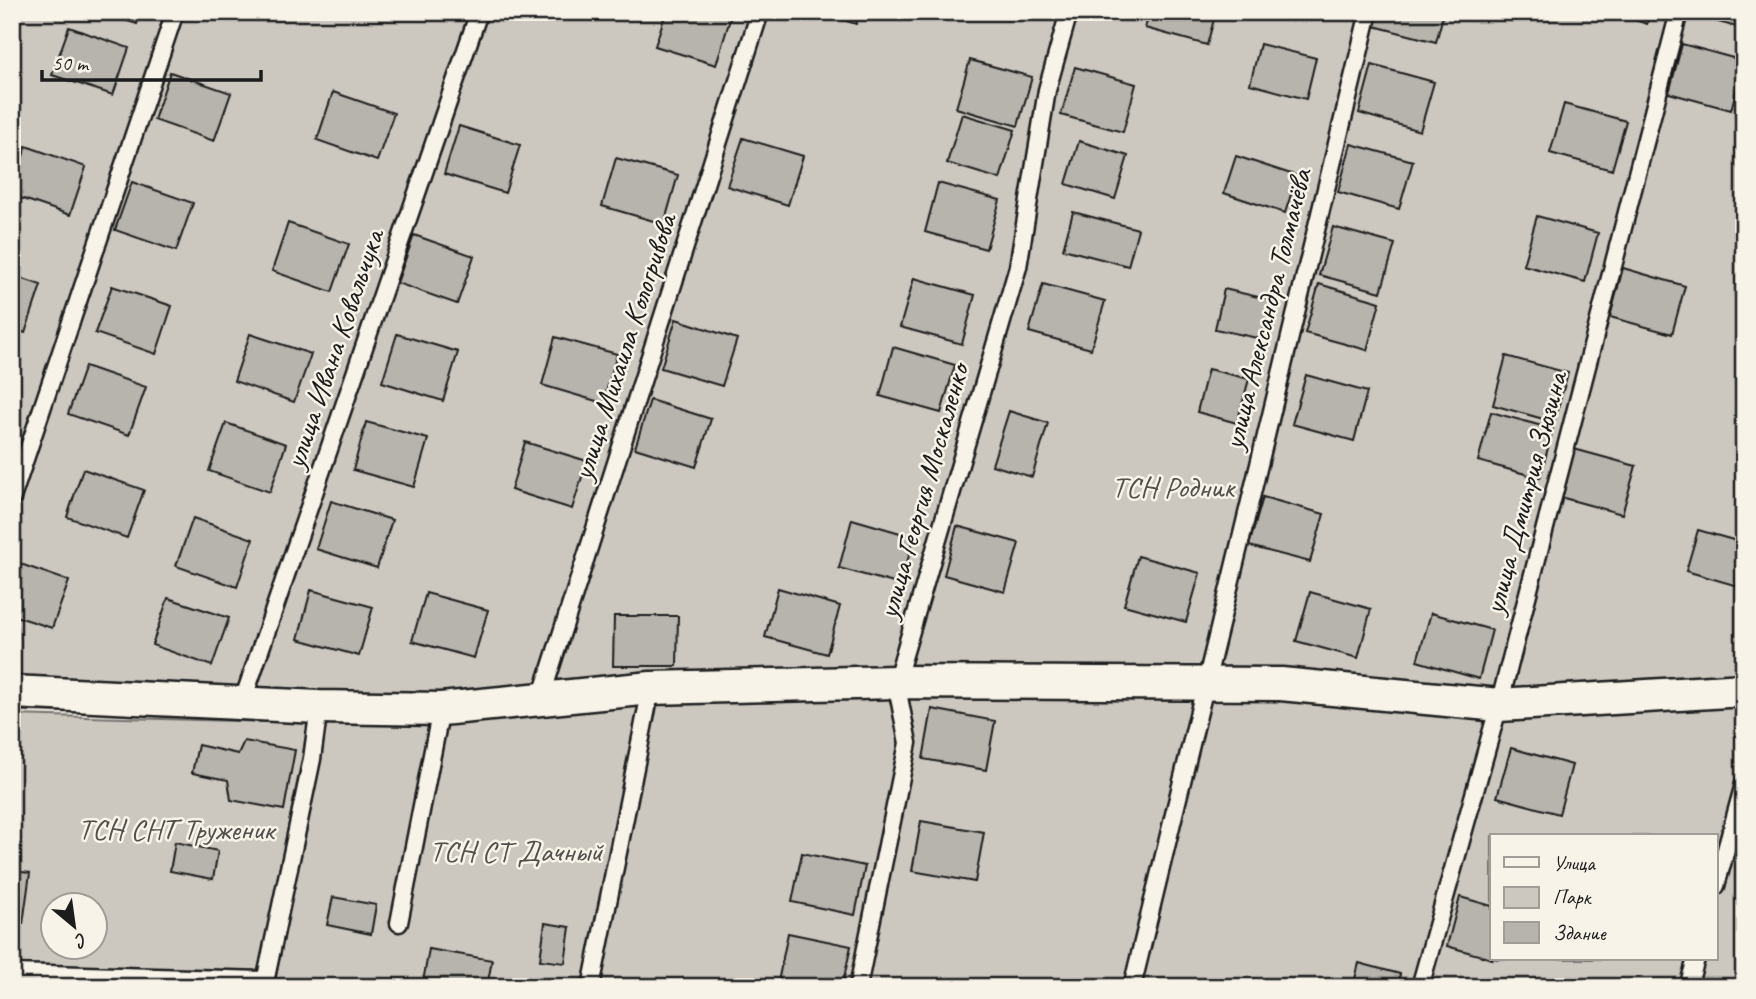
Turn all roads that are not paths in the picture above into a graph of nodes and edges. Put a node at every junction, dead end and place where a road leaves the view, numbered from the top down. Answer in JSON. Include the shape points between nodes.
{"nodes":[{"id":1,"x":175,"y":12,"type":"edge"},
{"id":2,"x":479,"y":12,"type":"edge"},
{"id":3,"x":760,"y":12,"type":"edge"},
{"id":4,"x":1069,"y":12,"type":"edge"},
{"id":5,"x":1369,"y":12,"type":"edge"},
{"id":6,"x":1679,"y":12,"type":"edge"},
{"id":7,"x":12,"y":498,"type":"edge"},
{"id":8,"x":897,"y":682,"type":"junction"},
{"id":9,"x":1204,"y":684,"type":"junction"},
{"id":10,"x":651,"y":688,"type":"junction"},
{"id":11,"x":1744,"y":690,"type":"edge"},
{"id":12,"x":12,"y":692,"type":"edge"},
{"id":13,"x":541,"y":698,"type":"junction"},
{"id":14,"x":242,"y":703,"type":"junction"},
{"id":15,"x":1499,"y":705,"type":"junction"},
{"id":16,"x":320,"y":707,"type":"junction"},
{"id":17,"x":441,"y":709,"type":"junction"},
{"id":18,"x":1744,"y":784,"type":"edge"},
{"id":19,"x":1718,"y":879,"type":"edge"},
{"id":20,"x":398,"y":923,"type":"dead end"},
{"id":21,"x":1696,"y":960,"type":"edge"},
{"id":22,"x":12,"y":973,"type":"edge"},
{"id":23,"x":265,"y":984,"type":"edge"},
{"id":24,"x":590,"y":987,"type":"edge"},
{"id":25,"x":858,"y":987,"type":"edge"},
{"id":26,"x":1132,"y":987,"type":"edge"},
{"id":27,"x":1420,"y":987,"type":"edge"},
{"id":28,"x":1688,"y":987,"type":"edge"}],
"edges":[{"from":1,"to":7,"type":"lane"},
{"from":2,"to":14,"type":"lane","name":"улица Ивана Ковальчука"},
{"from":3,"to":13,"type":"lane","name":"улица Михаила Кологривова"},
{"from":4,"to":8,"type":"lane","name":"улица Георгия Москаленко","via":[[1047,90],[1018,267]]},
{"from":5,"to":9,"type":"lane","name":"улица Александра Толмачёва"},
{"from":6,"to":15,"type":"lane","name":"улица Дмитрия Зюзина"},
{"from":8,"to":9,"type":"street"},
{"from":8,"to":10,"type":"street"},
{"from":8,"to":25,"type":"lane","name":"улица Георгия Москаленко","via":[[908,743]]},
{"from":9,"to":15,"type":"street","via":[[1281,684]]},
{"from":9,"to":26,"type":"lane","name":"улица Александра Толмачёва"},
{"from":10,"to":13,"type":"street"},
{"from":10,"to":24,"type":"lane"},
{"from":11,"to":15,"type":"street"},
{"from":12,"to":14,"type":"street"},
{"from":13,"to":17,"type":"street"},
{"from":14,"to":16,"type":"street"},
{"from":15,"to":27,"type":"lane","name":"улица Дмитрия Зюзина"},
{"from":16,"to":17,"type":"street"},
{"from":16,"to":23,"type":"lane"},
{"from":17,"to":20,"type":"lane"},
{"from":18,"to":19,"type":"lane"},
{"from":21,"to":28,"type":"lane"},
{"from":22,"to":23,"type":"lane"}]}
